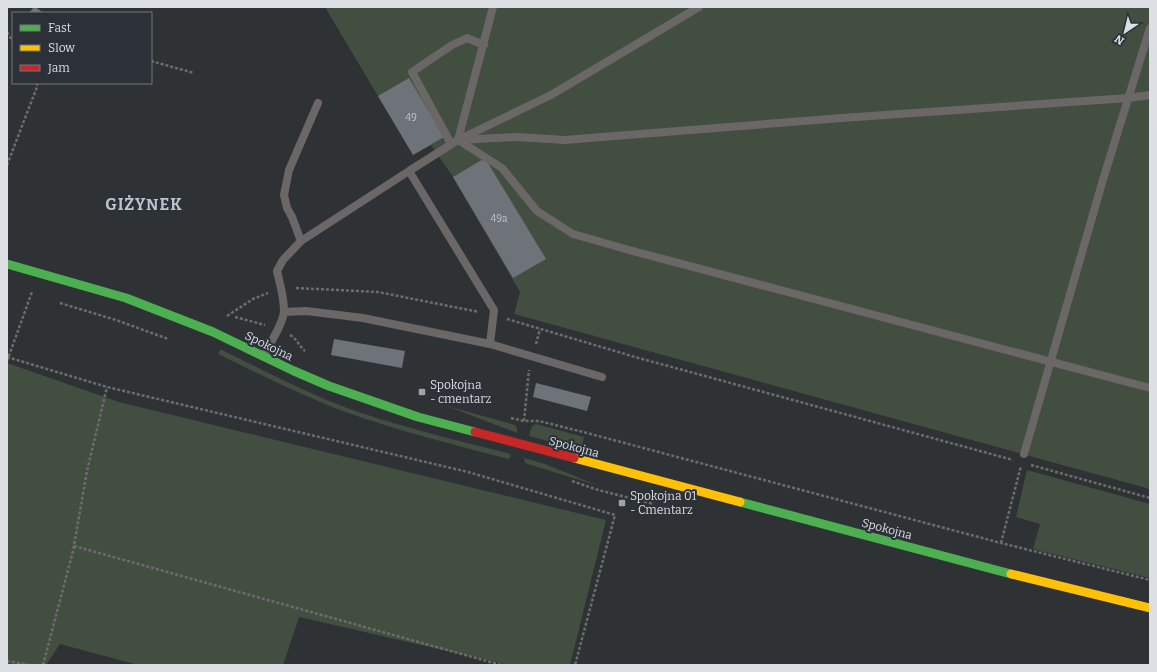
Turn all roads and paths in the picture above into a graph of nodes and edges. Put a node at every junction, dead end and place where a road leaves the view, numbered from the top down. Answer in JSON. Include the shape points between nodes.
{"nodes":[{"id":1,"x":493,"y":7,"type":"edge"},
{"id":2,"x":699,"y":7,"type":"edge"},
{"id":3,"x":1150,"y":28,"type":"edge"},
{"id":4,"x":484,"y":45,"type":"junction"},
{"id":5,"x":152,"y":61,"type":"edge"},
{"id":6,"x":194,"y":73,"type":"dead end"},
{"id":7,"x":37,"y":84,"type":"edge"},
{"id":8,"x":1150,"y":95,"type":"edge"},
{"id":9,"x":1128,"y":98,"type":"junction"},
{"id":10,"x":318,"y":103,"type":"dead end"},
{"id":11,"x":455,"y":142,"type":"junction"},
{"id":12,"x":7,"y":165,"type":"edge"},
{"id":13,"x":409,"y":171,"type":"junction"},
{"id":14,"x":301,"y":241,"type":"junction"},
{"id":15,"x":7,"y":264,"type":"edge"},
{"id":16,"x":41,"y":274,"type":"junction"},
{"id":17,"x":284,"y":312,"type":"junction"},
{"id":18,"x":222,"y":314,"type":"dead end"},
{"id":19,"x":278,"y":329,"type":"junction"},
{"id":20,"x":540,"y":329,"type":"dead end"},
{"id":21,"x":490,"y":344,"type":"junction"},
{"id":22,"x":306,"y":352,"type":"dead end"},
{"id":23,"x":263,"y":356,"type":"junction"},
{"id":24,"x":532,"y":356,"type":"junction"},
{"id":25,"x":8,"y":357,"type":"edge"},
{"id":26,"x":7,"y":361,"type":"edge"},
{"id":27,"x":1050,"y":362,"type":"junction"},
{"id":28,"x":602,"y":376,"type":"dead end"},
{"id":29,"x":107,"y":387,"type":"junction"},
{"id":30,"x":1150,"y":388,"type":"edge"},
{"id":31,"x":509,"y":418,"type":"dead end"},
{"id":32,"x":524,"y":420,"type":"junction"},
{"id":33,"x":520,"y":445,"type":"junction"},
{"id":34,"x":1024,"y":454,"type":"joint"},
{"id":35,"x":1001,"y":543,"type":"junction"},
{"id":36,"x":74,"y":546,"type":"junction"},
{"id":37,"x":1150,"y":580,"type":"edge"},
{"id":38,"x":1150,"y":608,"type":"edge"},
{"id":39,"x":7,"y":661,"type":"edge"},
{"id":40,"x":29,"y":665,"type":"edge"},
{"id":41,"x":43,"y":665,"type":"edge"},
{"id":42,"x":501,"y":665,"type":"edge"},
{"id":43,"x":575,"y":665,"type":"edge"}],
"edges":[{"from":1,"to":4,"type":"lane"},
{"from":2,"to":11,"type":"lane","via":[[551,96]]},
{"from":3,"to":9,"type":"lane"},
{"from":4,"to":11,"type":"lane"},
{"from":4,"to":11,"type":"lane","via":[[466,38],[412,72]]},
{"from":5,"to":6,"type":"path"},
{"from":7,"to":12,"type":"path"},
{"from":8,"to":9,"type":"lane"},
{"from":9,"to":11,"type":"lane","via":[[564,140],[517,138]]},
{"from":9,"to":27,"type":"lane"},
{"from":10,"to":14,"type":"lane","via":[[289,170],[284,195]]},
{"from":11,"to":13,"type":"lane"},
{"from":11,"to":27,"type":"lane","via":[[502,168],[537,211],[573,234]]},
{"from":13,"to":14,"type":"lane"},
{"from":13,"to":21,"type":"lane","via":[[494,310]]},
{"from":14,"to":17,"type":"lane","via":[[283,260],[277,271],[282,287]]},
{"from":15,"to":16,"type":"street","name":"Spokojna"},
{"from":16,"to":23,"type":"street","name":"Spokojna","via":[[126,298],[213,332]]},
{"from":16,"to":25,"type":"path"},
{"from":17,"to":19,"type":"lane"},
{"from":17,"to":21,"type":"lane","via":[[306,310],[363,318]]},
{"from":18,"to":19,"type":"path"},
{"from":19,"to":22,"type":"path","via":[[296,339]]},
{"from":19,"to":23,"type":"lane"},
{"from":20,"to":24,"type":"path"},
{"from":21,"to":24,"type":"lane"},
{"from":23,"to":33,"type":"street","name":"Spokojna","via":[[329,386],[370,401]]},
{"from":24,"to":28,"type":"lane"},
{"from":24,"to":32,"type":"path"},
{"from":25,"to":26,"type":"path"},
{"from":25,"to":29,"type":"path"},
{"from":27,"to":30,"type":"lane"},
{"from":27,"to":34,"type":"lane"},
{"from":29,"to":36,"type":"path","via":[[86,471]]},
{"from":29,"to":43,"type":"path","via":[[468,472],[615,515]]},
{"from":31,"to":32,"type":"path"},
{"from":32,"to":33,"type":"path"},
{"from":32,"to":35,"type":"path","via":[[539,421]]},
{"from":33,"to":38,"type":"street","name":"Spokojna"},
{"from":34,"to":35,"type":"path"},
{"from":35,"to":37,"type":"path"},
{"from":36,"to":41,"type":"path"},
{"from":36,"to":42,"type":"path"},
{"from":39,"to":40,"type":"path"}]}
